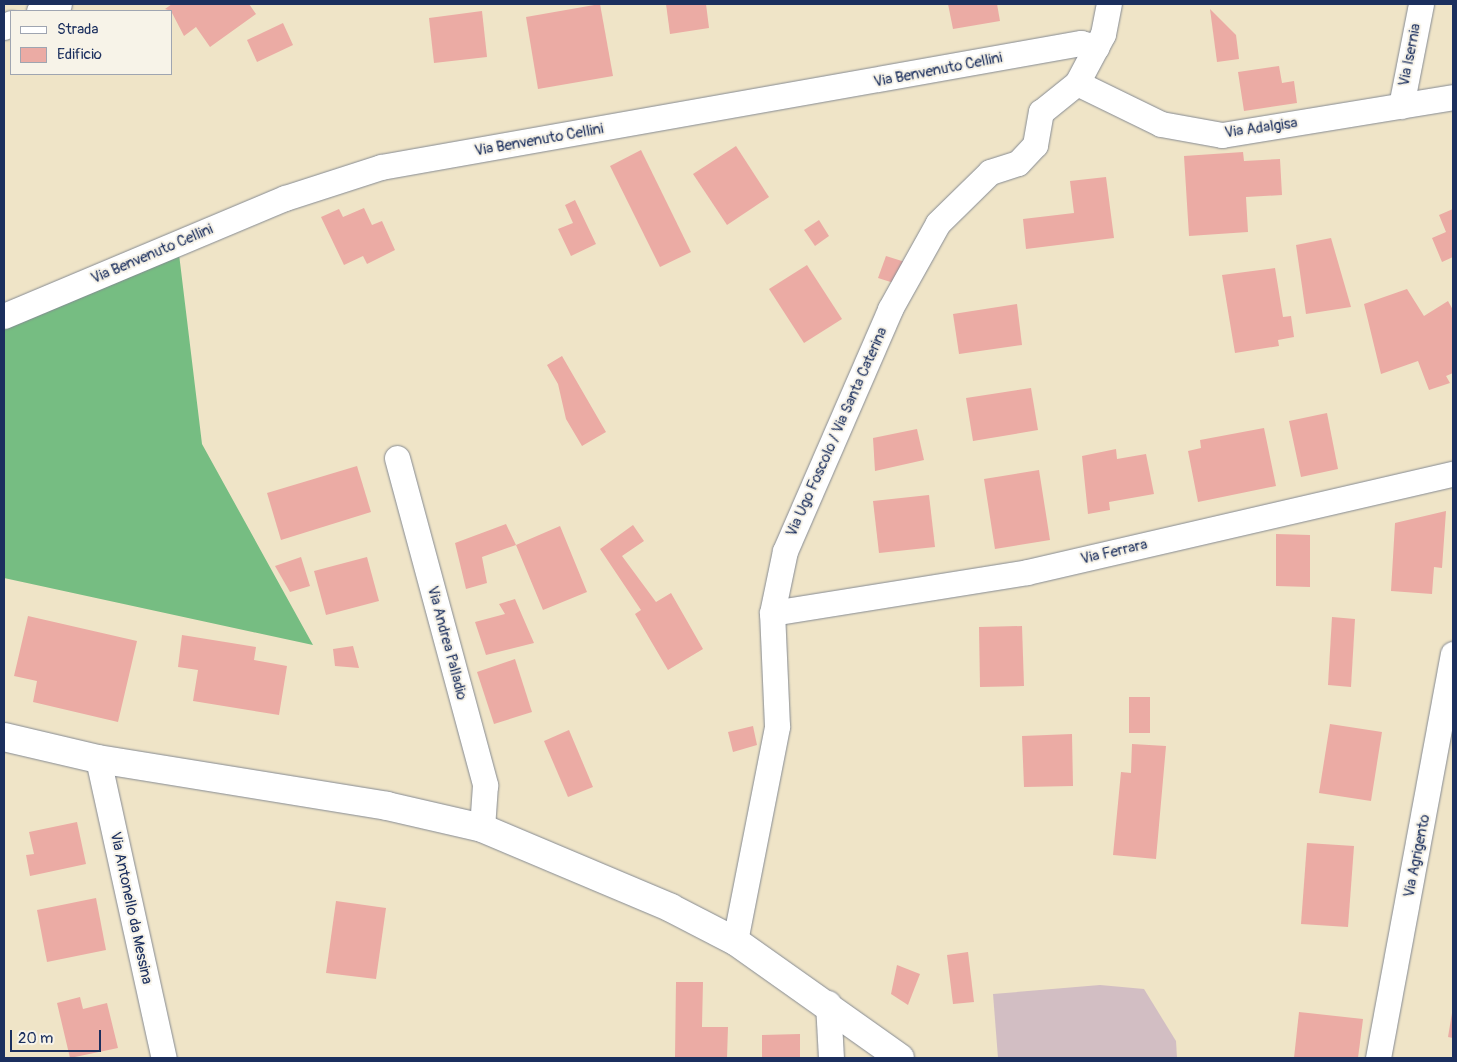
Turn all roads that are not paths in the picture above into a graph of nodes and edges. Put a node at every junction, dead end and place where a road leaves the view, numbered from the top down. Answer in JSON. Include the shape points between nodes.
{"nodes":[{"id":1,"x":59,"y":4,"type":"edge"},
{"id":2,"x":1109,"y":4,"type":"edge"},
{"id":3,"x":1421,"y":4,"type":"edge"},
{"id":4,"x":42,"y":10,"type":"edge"},
{"id":5,"x":1096,"y":47,"type":"junction"},
{"id":6,"x":1077,"y":83,"type":"junction"},
{"id":7,"x":1453,"y":97,"type":"edge"},
{"id":8,"x":1401,"y":106,"type":"junction"},
{"id":9,"x":4,"y":316,"type":"edge"},
{"id":10,"x":397,"y":458,"type":"dead end"},
{"id":11,"x":1453,"y":474,"type":"edge"},
{"id":12,"x":772,"y":613,"type":"junction"},
{"id":13,"x":1453,"y":654,"type":"edge"},
{"id":14,"x":4,"y":737,"type":"edge"},
{"id":15,"x":98,"y":759,"type":"junction"},
{"id":16,"x":482,"y":828,"type":"junction"},
{"id":17,"x":735,"y":941,"type":"junction"},
{"id":18,"x":828,"y":1003,"type":"junction"},
{"id":19,"x":164,"y":1058,"type":"edge"},
{"id":20,"x":831,"y":1058,"type":"edge"},
{"id":21,"x":900,"y":1058,"type":"edge"},
{"id":22,"x":1378,"y":1058,"type":"edge"}],
"edges":[{"from":1,"to":4,"type":"street"},
{"from":2,"to":5,"type":"street","name":"Via Ugo Foscolo / Via Santa Caterina"},
{"from":3,"to":8,"type":"street","name":"Via Isernia"},
{"from":5,"to":6,"type":"street","name":"Via Ugo Foscolo / Via Santa Caterina"},
{"from":5,"to":9,"type":"street","name":"Via Benvenuto Cellini","via":[[1081,43],[381,167],[285,198]]},
{"from":6,"to":8,"type":"street","name":"Via Adalgisa","via":[[1161,124],[1222,135]]},
{"from":6,"to":12,"type":"street","name":"Via Ugo Foscolo / Via Santa Caterina","via":[[1041,112],[1035,145],[1018,163],[990,172],[938,223],[890,309],[785,551]]},
{"from":7,"to":8,"type":"street","name":"Via Adalgisa"},
{"from":10,"to":16,"type":"street","name":"Via Andrea Palladio","via":[[485,785]]},
{"from":11,"to":12,"type":"street","name":"Via Ferrara","via":[[1027,572]]},
{"from":12,"to":17,"type":"street","name":"Via Ugo Foscolo / Via Santa Caterina","via":[[777,726]]},
{"from":13,"to":22,"type":"street","name":"Via Agrigento"},
{"from":14,"to":15,"type":"street"},
{"from":15,"to":16,"type":"street","via":[[387,806]]},
{"from":15,"to":19,"type":"street","name":"Via Antonello da Messina"},
{"from":16,"to":17,"type":"street","via":[[671,908]]},
{"from":17,"to":18,"type":"street"},
{"from":18,"to":20,"type":"street"},
{"from":18,"to":21,"type":"street"}]}
